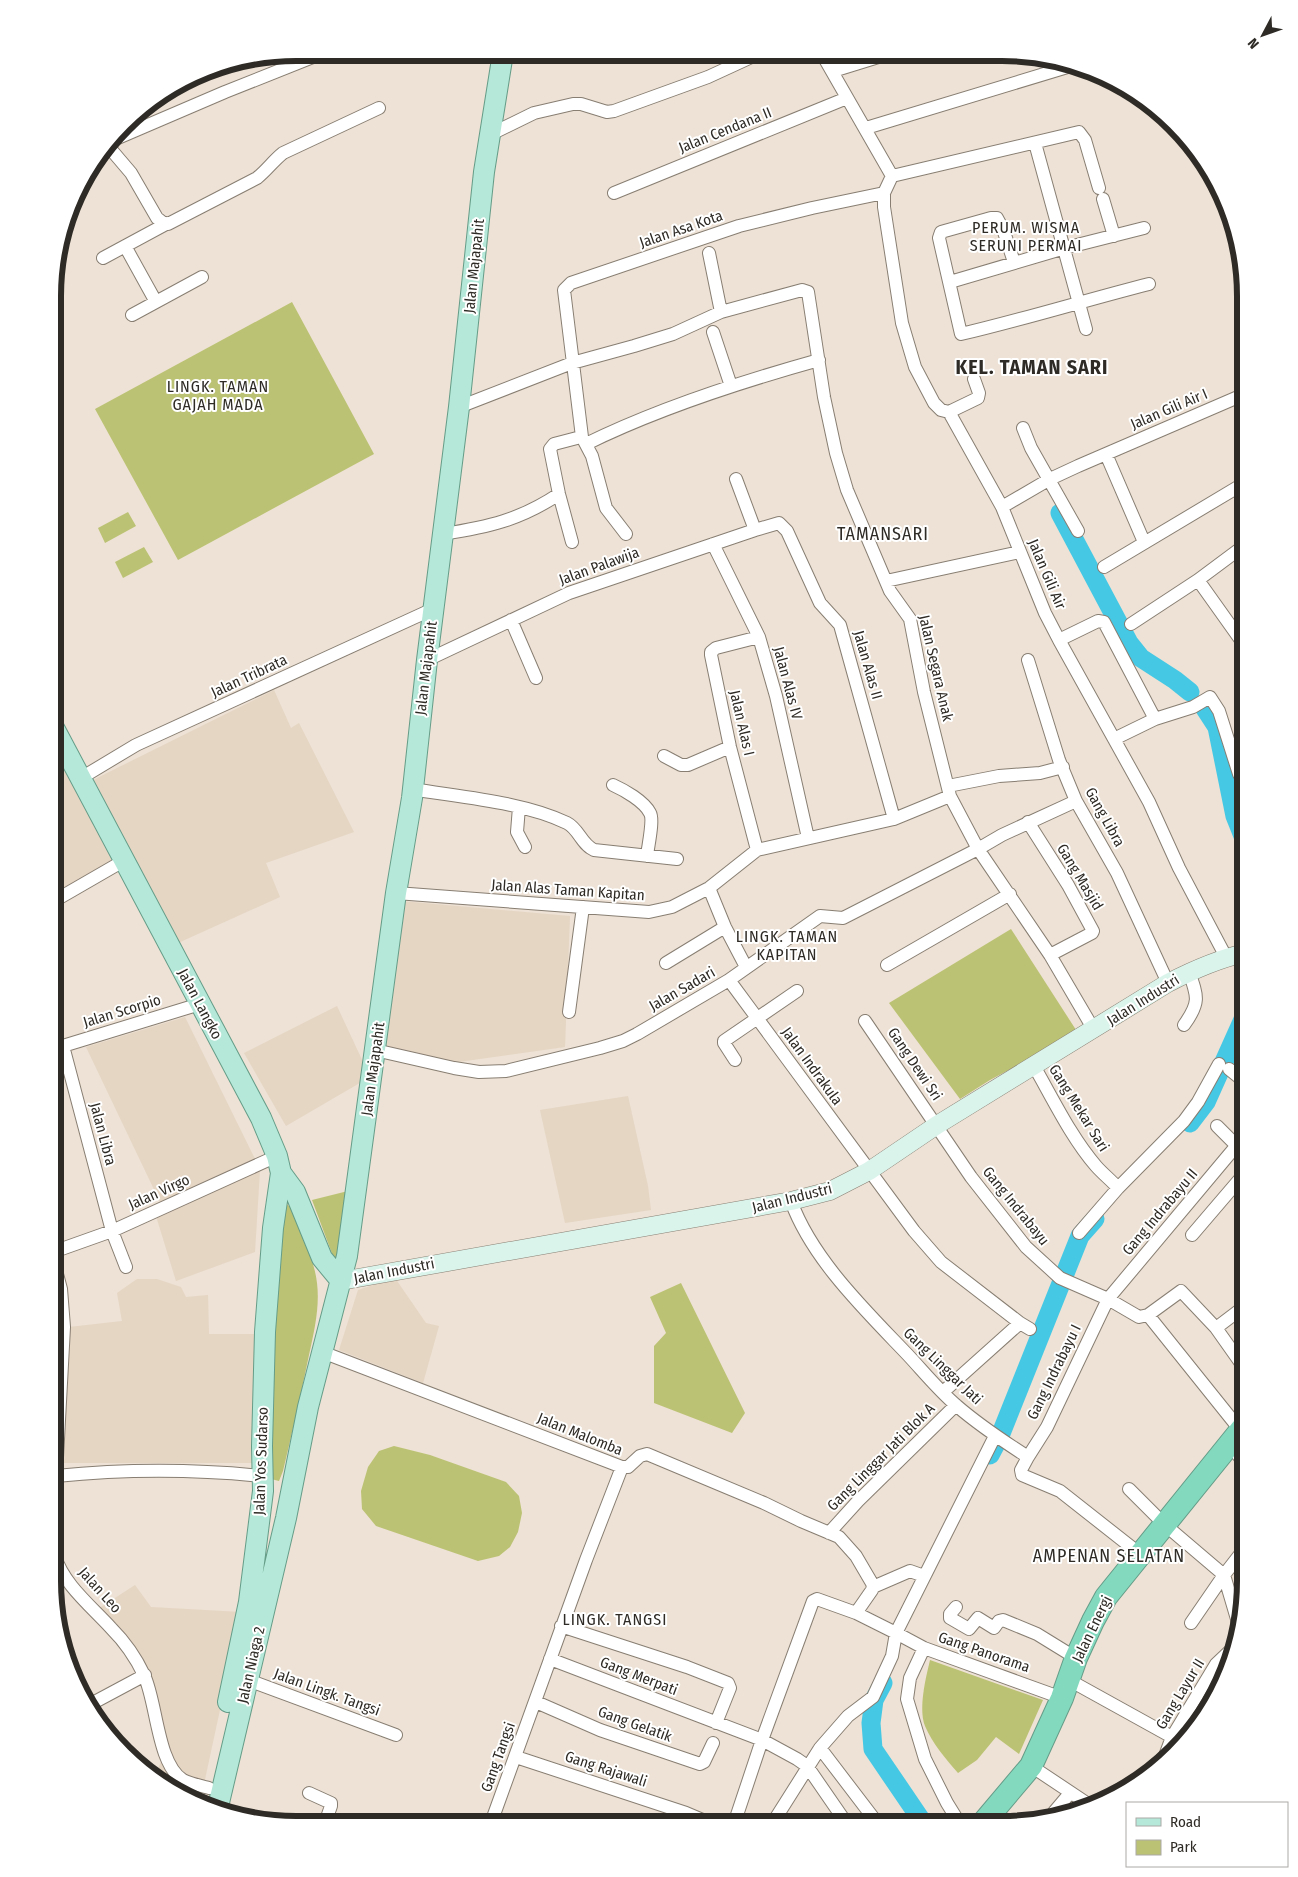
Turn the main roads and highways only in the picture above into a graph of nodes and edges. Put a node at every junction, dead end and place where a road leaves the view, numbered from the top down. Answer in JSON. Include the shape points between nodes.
{"nodes":[{"id":1,"x":502,"y":61,"type":"edge"},
{"id":2,"x":61,"y":741,"type":"edge"},
{"id":3,"x":279,"y":1164,"type":"junction"},
{"id":4,"x":341,"y":1281,"type":"junction"},
{"id":5,"x":1237,"y":1436,"type":"edge"},
{"id":6,"x":263,"y":1483,"type":"junction"},
{"id":7,"x":291,"y":1494,"type":"junction"},
{"id":8,"x":286,"y":1518,"type":"joint"},
{"id":9,"x":207,"y":1796,"type":"edge"},
{"id":10,"x":219,"y":1802,"type":"edge"},
{"id":11,"x":989,"y":1816,"type":"edge"}],
"edges":[{"from":1,"to":4,"type":"main road","name":"Jalan Majapahit","via":[[489,136],[412,788]]},
{"from":2,"to":3,"type":"main road","name":"Jalan Langko","via":[[261,1118]]},
{"from":3,"to":4,"type":"main road","name":"Jalan Langko","via":[[295,1192],[322,1258]]},
{"from":3,"to":6,"type":"main road","name":"Jalan Yos Sudarso","via":[[265,1332]]},
{"from":4,"to":7,"type":"main road","name":"Jalan Yos Sudarso","via":[[308,1407]]},
{"from":5,"to":11,"type":"highway","name":"Jalan Energi","via":[[1106,1597],[1076,1658],[1066,1689],[1031,1766]]},
{"from":6,"to":7,"type":"main road"},
{"from":6,"to":9,"type":"main road","name":"Jalan Yos Sudarso","via":[[249,1602]]},
{"from":7,"to":8,"type":"main road","name":"Jalan Yos Sudarso"},
{"from":8,"to":10,"type":"main road","name":"Jalan Niaga 2"}]}
